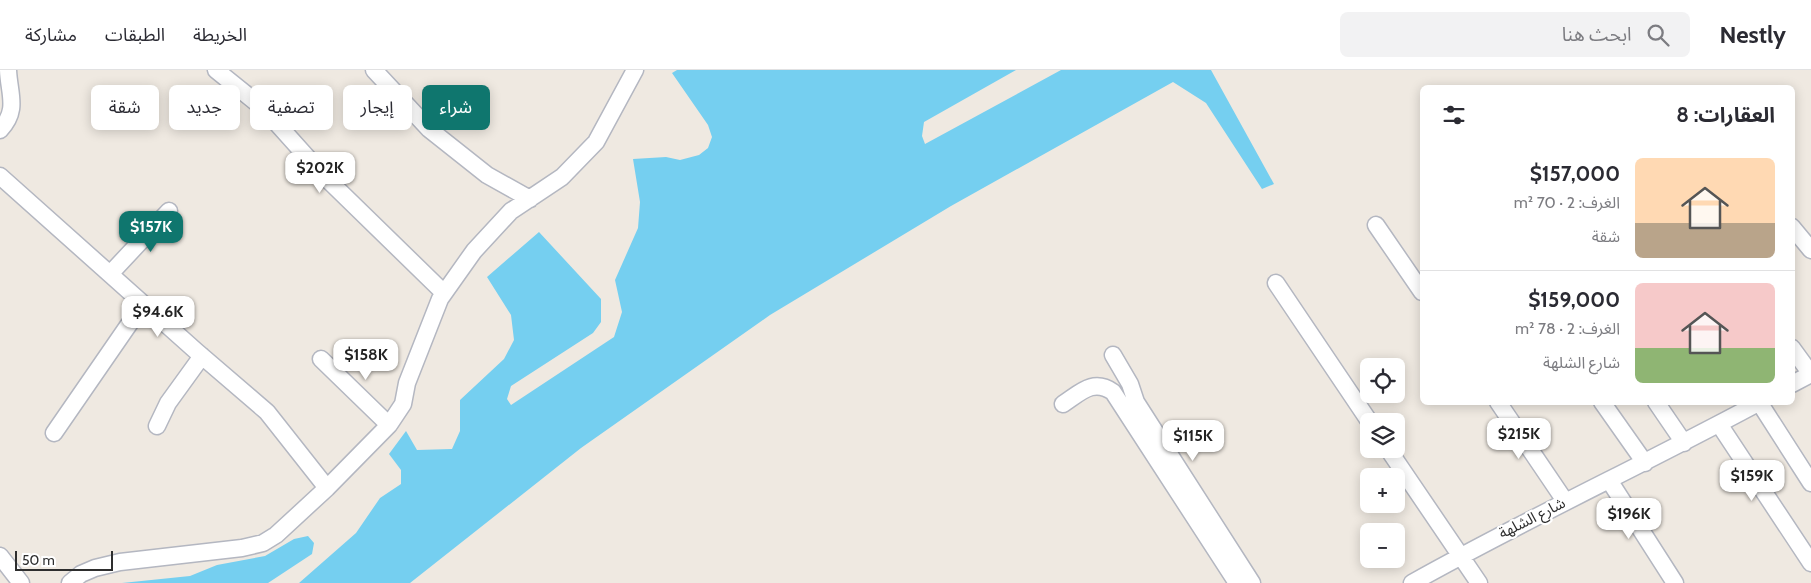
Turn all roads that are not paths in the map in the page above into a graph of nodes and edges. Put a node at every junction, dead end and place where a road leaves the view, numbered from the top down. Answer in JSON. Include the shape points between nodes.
{"nodes":[{"id":1,"x":8,"y":70,"type":"edge"},
{"id":2,"x":216,"y":70,"type":"edge"},
{"id":3,"x":374,"y":70,"type":"edge"},
{"id":4,"x":635,"y":70,"type":"edge"},
{"id":5,"x":0,"y":130,"type":"edge"},
{"id":6,"x":2,"y":181,"type":"edge"},
{"id":7,"x":530,"y":199,"type":"junction"},
{"id":8,"x":169,"y":211,"type":"dead end"},
{"id":9,"x":1376,"y":225,"type":"dead end"},
{"id":10,"x":1795,"y":230,"type":"edge"},
{"id":11,"x":1811,"y":250,"type":"edge"},
{"id":12,"x":110,"y":274,"type":"junction"},
{"id":13,"x":1276,"y":283,"type":"dead end"},
{"id":14,"x":1420,"y":289,"type":"edge"},
{"id":15,"x":444,"y":293,"type":"junction"},
{"id":16,"x":143,"y":304,"type":"junction"},
{"id":17,"x":1795,"y":352,"type":"edge"},
{"id":18,"x":1112,"y":354,"type":"dead end"},
{"id":19,"x":202,"y":356,"type":"junction"},
{"id":20,"x":322,"y":360,"type":"dead end"},
{"id":21,"x":1811,"y":374,"type":"edge"},
{"id":22,"x":1795,"y":382,"type":"edge"},
{"id":23,"x":1062,"y":404,"type":"dead end"},
{"id":24,"x":1500,"y":405,"type":"edge"},
{"id":25,"x":1604,"y":405,"type":"edge"},
{"id":26,"x":1658,"y":405,"type":"edge"},
{"id":27,"x":1755,"y":405,"type":"edge"},
{"id":28,"x":1760,"y":405,"type":"edge"},
{"id":29,"x":1364,"y":413,"type":"edge"},
{"id":30,"x":1719,"y":424,"type":"junction"},
{"id":31,"x":388,"y":425,"type":"junction"},
{"id":32,"x":157,"y":426,"type":"dead end"},
{"id":33,"x":54,"y":433,"type":"dead end"},
{"id":34,"x":1684,"y":442,"type":"junction"},
{"id":35,"x":1394,"y":458,"type":"edge"},
{"id":36,"x":1644,"y":463,"type":"junction"},
{"id":37,"x":1609,"y":480,"type":"junction"},
{"id":38,"x":1811,"y":483,"type":"edge"},
{"id":39,"x":328,"y":488,"type":"junction"},
{"id":40,"x":1565,"y":501,"type":"junction"},
{"id":41,"x":1460,"y":555,"type":"junction"},
{"id":42,"x":0,"y":556,"type":"edge"},
{"id":43,"x":1811,"y":563,"type":"edge"},
{"id":44,"x":1417,"y":582,"type":"edge"},
{"id":45,"x":21,"y":583,"type":"edge"},
{"id":46,"x":70,"y":583,"type":"edge"},
{"id":47,"x":1237,"y":583,"type":"edge"},
{"id":48,"x":1252,"y":583,"type":"edge"},
{"id":49,"x":1479,"y":583,"type":"edge"},
{"id":50,"x":1675,"y":583,"type":"edge"}],
"edges":[{"from":1,"to":5,"type":"street","via":[[12,110],[8,122]]},
{"from":2,"to":15,"type":"street","via":[[263,108],[324,176]]},
{"from":3,"to":7,"type":"street","via":[[428,129],[487,176]]},
{"from":4,"to":7,"type":"street","via":[[596,142],[562,177]]},
{"from":6,"to":12,"type":"street"},
{"from":7,"to":15,"type":"street","via":[[511,211],[495,228]]},
{"from":8,"to":12,"type":"street"},
{"from":9,"to":14,"type":"street"},
{"from":10,"to":11,"type":"street"},
{"from":12,"to":16,"type":"street"},
{"from":13,"to":29,"type":"street"},
{"from":15,"to":31,"type":"street","via":[[402,404]]},
{"from":16,"to":19,"type":"street"},
{"from":16,"to":33,"type":"street"},
{"from":17,"to":21,"type":"street"},
{"from":18,"to":48,"type":"street","via":[[1130,384],[1136,402]]},
{"from":19,"to":32,"type":"street","via":[[168,403]]},
{"from":19,"to":39,"type":"street","via":[[267,412]]},
{"from":20,"to":31,"type":"street"},
{"from":21,"to":22,"type":"street"},
{"from":23,"to":47,"type":"street","via":[[1092,386],[1104,386],[1113,392]]},
{"from":24,"to":40,"type":"street"},
{"from":25,"to":36,"type":"street"},
{"from":26,"to":34,"type":"street"},
{"from":27,"to":30,"type":"street","name":"شارع الشلهة"},
{"from":28,"to":38,"type":"street"},
{"from":30,"to":34,"type":"street","name":"شارع الشلهة"},
{"from":30,"to":43,"type":"street"},
{"from":31,"to":39,"type":"street"},
{"from":34,"to":36,"type":"street","name":"شارع الشلهة"},
{"from":35,"to":41,"type":"street"},
{"from":36,"to":37,"type":"street","name":"شارع الشلهة"},
{"from":37,"to":40,"type":"street","name":"شارع الشلهة"},
{"from":37,"to":50,"type":"street"},
{"from":39,"to":46,"type":"street","via":[[263,543],[120,562],[95,568]]},
{"from":40,"to":41,"type":"street","name":"شارع الشلهة"},
{"from":41,"to":44,"type":"street","name":"شارع الشلهة"},
{"from":41,"to":49,"type":"street"},
{"from":42,"to":45,"type":"street"}]}
